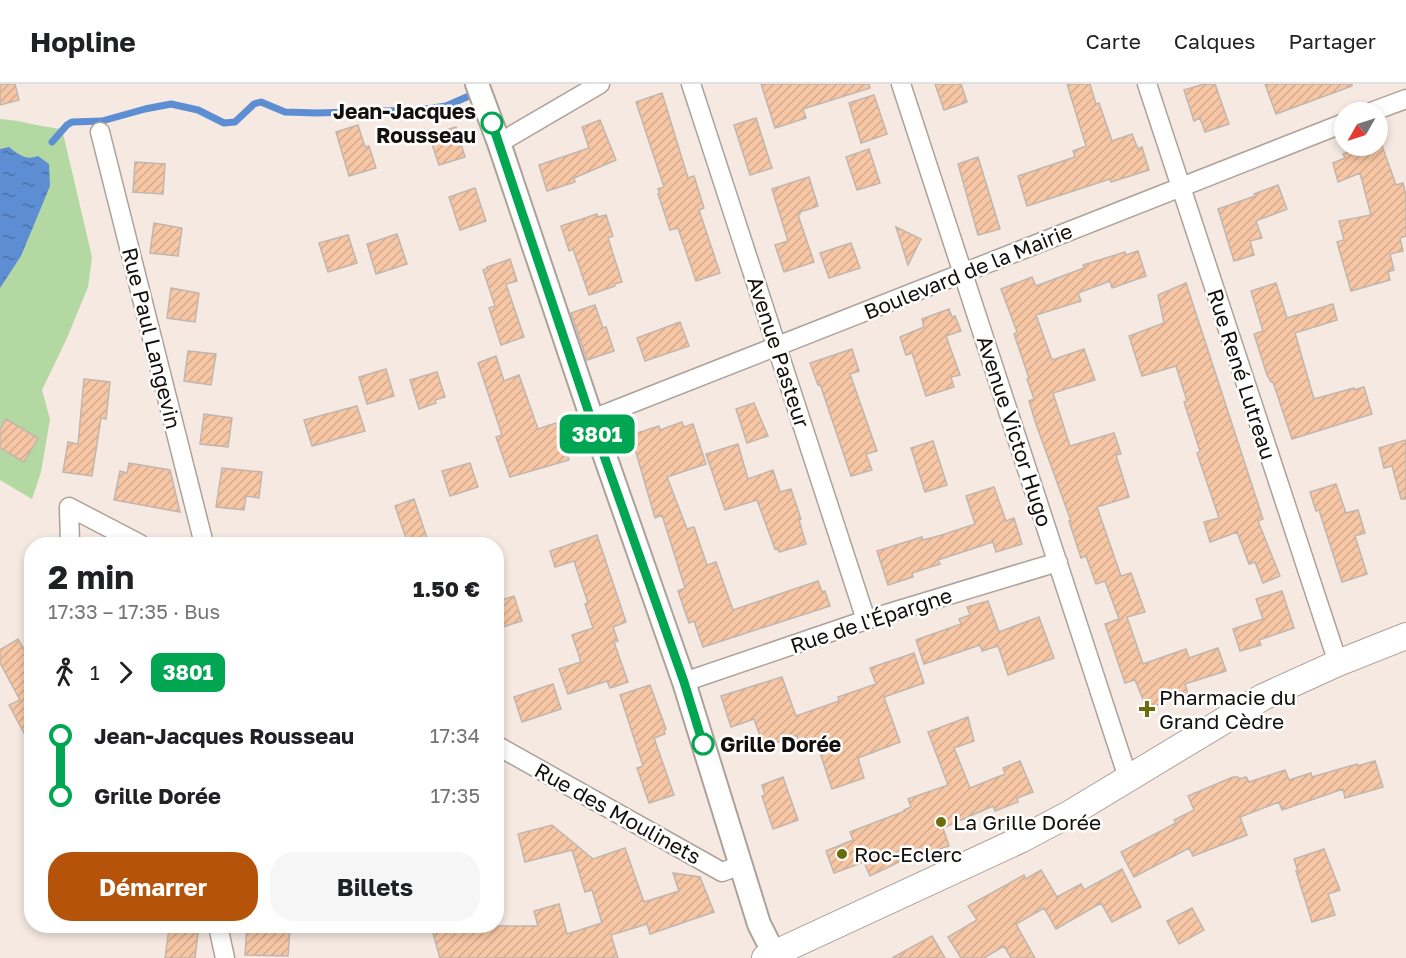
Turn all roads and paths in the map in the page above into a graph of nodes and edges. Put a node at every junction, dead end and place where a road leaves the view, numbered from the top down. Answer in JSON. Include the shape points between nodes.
{"nodes":[{"id":1,"x":477,"y":84,"type":"edge"},
{"id":2,"x":600,"y":84,"type":"edge"},
{"id":3,"x":691,"y":84,"type":"edge"},
{"id":4,"x":902,"y":84,"type":"edge"},
{"id":5,"x":1147,"y":84,"type":"edge"},
{"id":6,"x":1406,"y":99,"type":"edge"},
{"id":7,"x":1388,"y":106,"type":"edge"},
{"id":8,"x":1334,"y":127,"type":"edge"},
{"id":9,"x":100,"y":132,"type":"dead end"},
{"id":10,"x":499,"y":143,"type":"junction"},
{"id":11,"x":1180,"y":187,"type":"junction"},
{"id":12,"x":963,"y":273,"type":"junction"},
{"id":13,"x":777,"y":346,"type":"junction"},
{"id":14,"x":591,"y":419,"type":"junction"},
{"id":15,"x":70,"y":537,"type":"edge"},
{"id":16,"x":127,"y":537,"type":"edge"},
{"id":17,"x":202,"y":537,"type":"edge"},
{"id":18,"x":1058,"y":562,"type":"junction"},
{"id":19,"x":866,"y":620,"type":"junction"},
{"id":20,"x":1406,"y":636,"type":"edge"},
{"id":21,"x":1338,"y":663,"type":"junction"},
{"id":22,"x":684,"y":682,"type":"junction"},
{"id":23,"x":504,"y":749,"type":"edge"},
{"id":24,"x":1128,"y":778,"type":"junction"},
{"id":25,"x":741,"y":865,"type":"junction"},
{"id":26,"x":220,"y":933,"type":"edge"},
{"id":27,"x":772,"y":957,"type":"edge"},
{"id":28,"x":225,"y":958,"type":"edge"}],
"edges":[{"from":1,"to":10,"type":"street"},
{"from":2,"to":10,"type":"street"},
{"from":3,"to":13,"type":"street","name":"Avenue Pasteur"},
{"from":4,"to":12,"type":"street","name":"Avenue Victor Hugo"},
{"from":5,"to":11,"type":"street","name":"Rue René Lutreau"},
{"from":6,"to":7,"type":"street"},
{"from":8,"to":11,"type":"street","name":"Boulevard de la Mairie"},
{"from":9,"to":17,"type":"street","name":"Rue Paul Langevin"},
{"from":10,"to":14,"type":"street"},
{"from":11,"to":12,"type":"street","name":"Boulevard de la Mairie"},
{"from":11,"to":21,"type":"street","name":"Rue René Lutreau"},
{"from":12,"to":13,"type":"street","name":"Boulevard de la Mairie"},
{"from":12,"to":18,"type":"street","name":"Avenue Victor Hugo"},
{"from":13,"to":14,"type":"street","name":"Boulevard de la Mairie"},
{"from":13,"to":19,"type":"street","name":"Avenue Pasteur"},
{"from":14,"to":22,"type":"street"},
{"from":15,"to":16,"type":"street","via":[[69,507]]},
{"from":18,"to":19,"type":"street","name":"Rue de l'Épargne"},
{"from":18,"to":24,"type":"street","name":"Avenue Victor Hugo"},
{"from":19,"to":22,"type":"street","name":"Rue de l'Épargne"},
{"from":20,"to":21,"type":"main road"},
{"from":21,"to":24,"type":"main road","via":[[1263,697]]},
{"from":22,"to":25,"type":"street"},
{"from":23,"to":25,"type":"street","name":"Rue des Moulinets","via":[[722,872]]},
{"from":24,"to":27,"type":"main road","via":[[1022,839]]},
{"from":25,"to":27,"type":"street"},
{"from":26,"to":28,"type":"street"}]}
